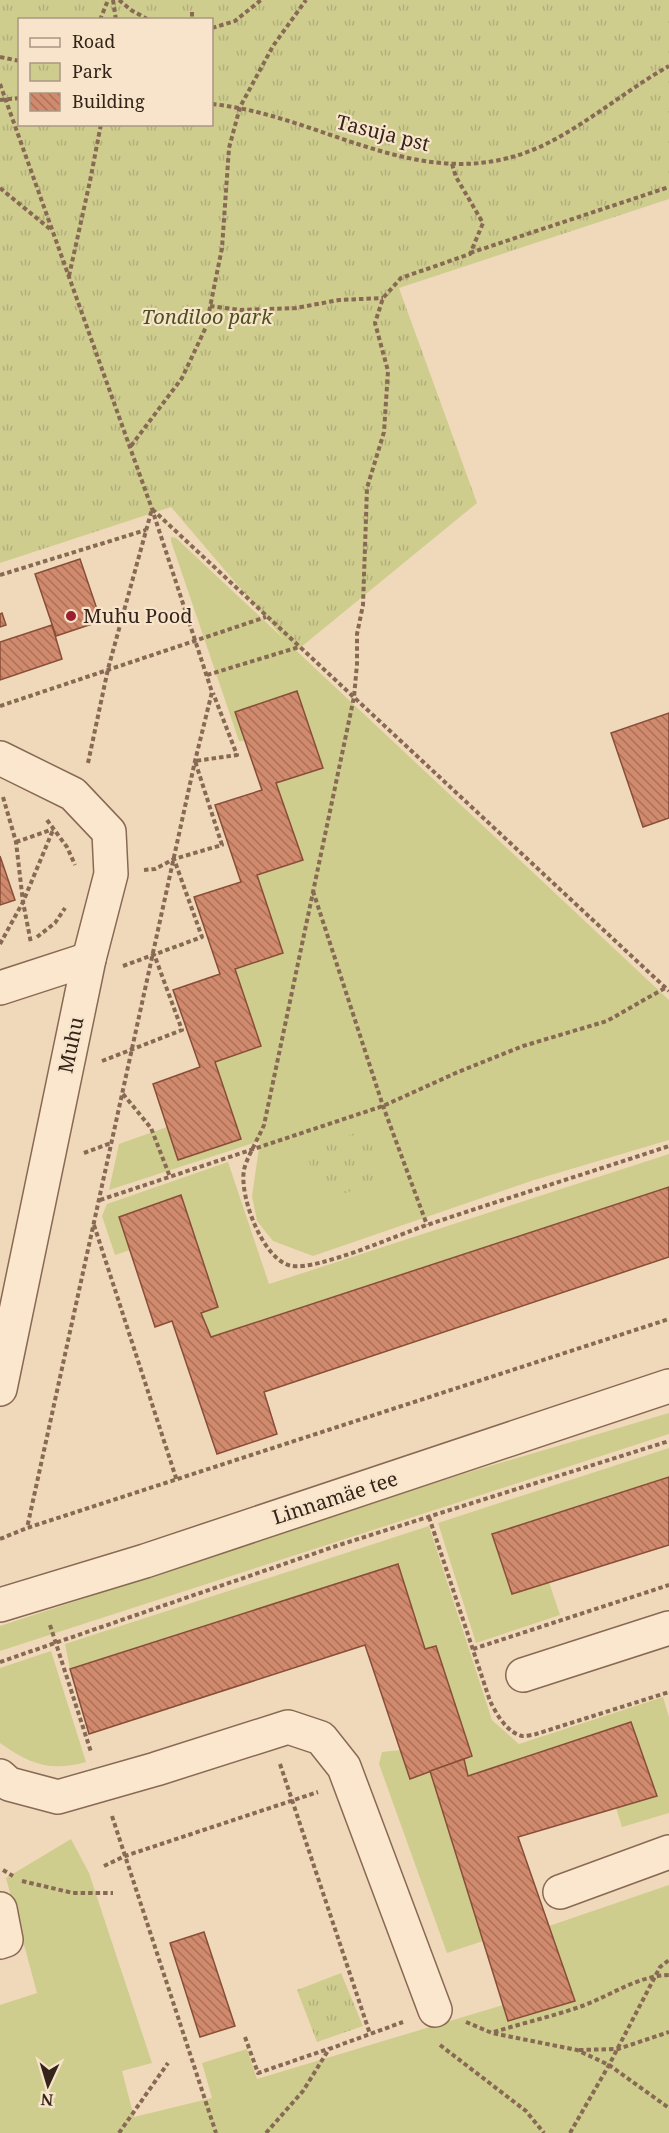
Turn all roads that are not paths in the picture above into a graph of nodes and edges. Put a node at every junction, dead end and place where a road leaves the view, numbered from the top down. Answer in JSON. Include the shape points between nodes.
{"nodes":[{"id":1,"x":2,"y":759,"type":"edge"},
{"id":2,"x":76,"y":968,"type":"junction"},
{"id":3,"x":0,"y":988,"type":"edge"},
{"id":4,"x":669,"y":1386,"type":"edge"},
{"id":5,"x":0,"y":1389,"type":"edge"},
{"id":6,"x":0,"y":1605,"type":"edge"},
{"id":7,"x":669,"y":1628,"type":"edge"},
{"id":8,"x":523,"y":1675,"type":"dead end"},
{"id":9,"x":0,"y":1776,"type":"edge"},
{"id":10,"x":669,"y":1851,"type":"edge"},
{"id":11,"x":560,"y":1892,"type":"dead end"},
{"id":12,"x":0,"y":1909,"type":"edge"},
{"id":13,"x":0,"y":1942,"type":"edge"},
{"id":14,"x":435,"y":2010,"type":"road end"}],
"edges":[{"from":1,"to":2,"type":"street","name":"Muhu","via":[[74,794],[109,832],[111,874]]},
{"from":2,"to":3,"type":"street"},
{"from":2,"to":5,"type":"street","name":"Muhu","via":[[65,1076]]},
{"from":4,"to":6,"type":"street","name":"Linnamäe tee","via":[[145,1561]]},
{"from":7,"to":8,"type":"street"},
{"from":9,"to":14,"type":"street","via":[[9,1784],[58,1797],[288,1727],[321,1738],[344,1767]]},
{"from":10,"to":11,"type":"street"},
{"from":12,"to":13,"type":"street","via":[[6,1940]]}]}
